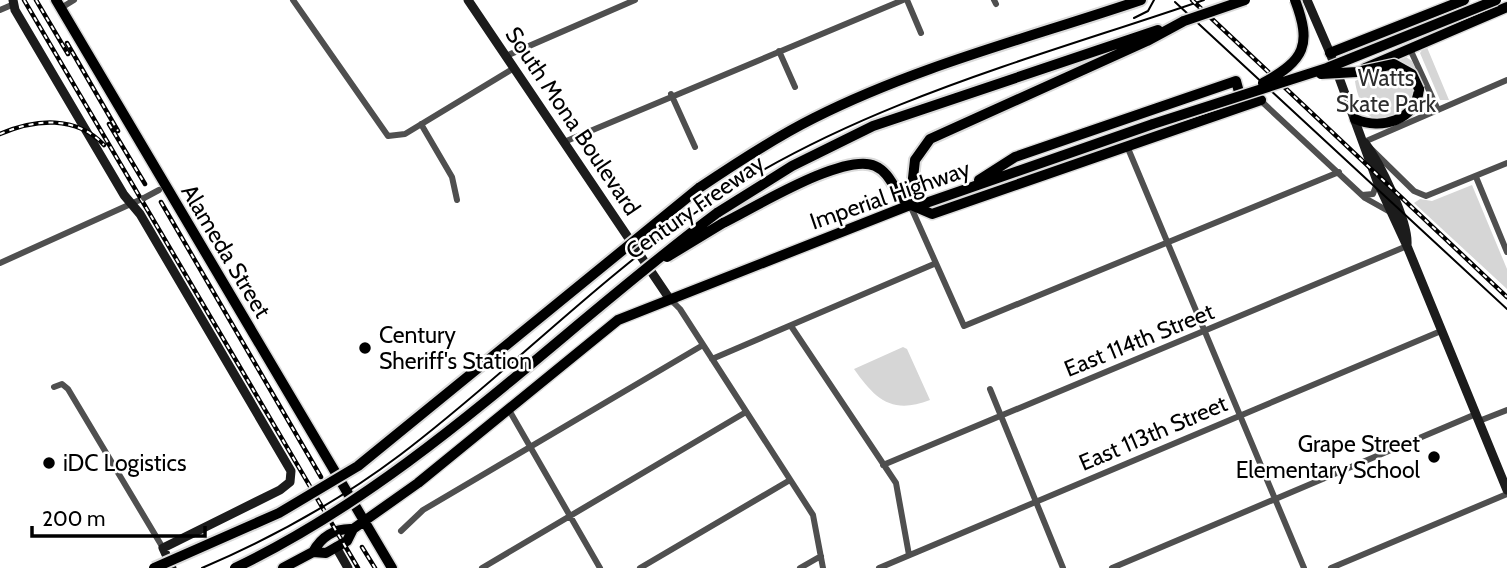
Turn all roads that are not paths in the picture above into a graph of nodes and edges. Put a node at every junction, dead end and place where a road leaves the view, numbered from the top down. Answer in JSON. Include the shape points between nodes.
{"nodes":[{"id":1,"x":74,"y":0,"type":"edge"},
{"id":2,"x":293,"y":0,"type":"edge"},
{"id":3,"x":468,"y":0,"type":"edge"},
{"id":4,"x":635,"y":0,"type":"edge"},
{"id":5,"x":905,"y":0,"type":"edge"},
{"id":6,"x":1245,"y":0,"type":"edge"},
{"id":7,"x":1295,"y":0,"type":"edge"},
{"id":8,"x":1307,"y":0,"type":"edge"},
{"id":9,"x":1464,"y":0,"type":"edge"},
{"id":10,"x":1496,"y":0,"type":"edge"},
{"id":11,"x":1136,"y":1,"type":"edge"},
{"id":12,"x":13,"y":2,"type":"edge"},
{"id":13,"x":58,"y":4,"type":"edge"},
{"id":14,"x":1507,"y":7,"type":"edge"},
{"id":15,"x":0,"y":10,"type":"edge"},
{"id":16,"x":1158,"y":32,"type":"junction"},
{"id":17,"x":921,"y":33,"type":"dead end"},
{"id":18,"x":1410,"y":49,"type":"junction"},
{"id":19,"x":779,"y":51,"type":"junction"},
{"id":20,"x":506,"y":56,"type":"junction"},
{"id":21,"x":1331,"y":58,"type":"junction"},
{"id":22,"x":514,"y":68,"type":"junction"},
{"id":23,"x":1306,"y":75,"type":"junction"},
{"id":24,"x":1338,"y":79,"type":"junction"},
{"id":25,"x":1507,"y":80,"type":"edge"},
{"id":26,"x":1236,"y":81,"type":"junction"},
{"id":27,"x":795,"y":87,"type":"dead end"},
{"id":28,"x":1249,"y":92,"type":"junction"},
{"id":29,"x":671,"y":94,"type":"junction"},
{"id":30,"x":1261,"y":100,"type":"junction"},
{"id":31,"x":1241,"y":107,"type":"junction"},
{"id":32,"x":1437,"y":110,"type":"junction"},
{"id":33,"x":1355,"y":119,"type":"junction"},
{"id":34,"x":421,"y":124,"type":"junction"},
{"id":35,"x":564,"y":142,"type":"junction"},
{"id":36,"x":1364,"y":142,"type":"junction"},
{"id":37,"x":1127,"y":146,"type":"junction"},
{"id":38,"x":695,"y":147,"type":"dead end"},
{"id":39,"x":1507,"y":163,"type":"edge"},
{"id":40,"x":1339,"y":172,"type":"junction"},
{"id":41,"x":1401,"y":177,"type":"junction"},
{"id":42,"x":1476,"y":177,"type":"junction"},
{"id":43,"x":1377,"y":181,"type":"junction"},
{"id":44,"x":1387,"y":184,"type":"junction"},
{"id":45,"x":162,"y":188,"type":"junction"},
{"id":46,"x":964,"y":190,"type":"junction"},
{"id":47,"x":1362,"y":195,"type":"junction"},
{"id":48,"x":457,"y":200,"type":"dead end"},
{"id":49,"x":133,"y":204,"type":"junction"},
{"id":50,"x":910,"y":205,"type":"junction"},
{"id":51,"x":1390,"y":212,"type":"junction"},
{"id":52,"x":720,"y":218,"type":"junction"},
{"id":53,"x":1408,"y":242,"type":"junction"},
{"id":54,"x":1168,"y":245,"type":"junction"},
{"id":55,"x":1507,"y":252,"type":"edge"},
{"id":56,"x":0,"y":263,"type":"edge"},
{"id":57,"x":934,"y":264,"type":"junction"},
{"id":58,"x":669,"y":299,"type":"junction"},
{"id":59,"x":791,"y":326,"type":"junction"},
{"id":60,"x":1441,"y":331,"type":"junction"},
{"id":61,"x":1205,"y":333,"type":"junction"},
{"id":62,"x":703,"y":345,"type":"junction"},
{"id":63,"x":712,"y":359,"type":"junction"},
{"id":64,"x":54,"y":387,"type":"dead end"},
{"id":65,"x":990,"y":389,"type":"dead end"},
{"id":66,"x":509,"y":410,"type":"junction"},
{"id":67,"x":1507,"y":410,"type":"edge"},
{"id":68,"x":746,"y":412,"type":"junction"},
{"id":69,"x":1240,"y":415,"type":"junction"},
{"id":70,"x":1000,"y":416,"type":"junction"},
{"id":71,"x":1478,"y":418,"type":"junction"},
{"id":72,"x":530,"y":447,"type":"junction"},
{"id":73,"x":883,"y":465,"type":"junction"},
{"id":74,"x":790,"y":480,"type":"junction"},
{"id":75,"x":1507,"y":492,"type":"edge"},
{"id":76,"x":1275,"y":499,"type":"junction"},
{"id":77,"x":1035,"y":501,"type":"junction"},
{"id":78,"x":571,"y":516,"type":"junction"},
{"id":79,"x":365,"y":522,"type":"junction"},
{"id":80,"x":353,"y":529,"type":"junction"},
{"id":81,"x":401,"y":531,"type":"dead end"},
{"id":82,"x":336,"y":547,"type":"junction"},
{"id":83,"x":163,"y":548,"type":"junction"},
{"id":84,"x":313,"y":552,"type":"junction"},
{"id":85,"x":909,"y":555,"type":"junction"},
{"id":86,"x":821,"y":556,"type":"junction"},
{"id":87,"x":154,"y":568,"type":"edge"},
{"id":88,"x":172,"y":568,"type":"edge"},
{"id":89,"x":235,"y":568,"type":"edge"},
{"id":90,"x":283,"y":568,"type":"edge"},
{"id":91,"x":348,"y":568,"type":"edge"},
{"id":92,"x":392,"y":568,"type":"edge"},
{"id":93,"x":481,"y":568,"type":"edge"},
{"id":94,"x":600,"y":568,"type":"edge"},
{"id":95,"x":640,"y":568,"type":"edge"},
{"id":96,"x":800,"y":568,"type":"edge"},
{"id":97,"x":823,"y":568,"type":"edge"},
{"id":98,"x":879,"y":568,"type":"edge"},
{"id":99,"x":1063,"y":568,"type":"edge"},
{"id":100,"x":1112,"y":568,"type":"edge"},
{"id":101,"x":1304,"y":568,"type":"edge"},
{"id":102,"x":1331,"y":568,"type":"edge"}],
"edges":[{"from":1,"to":13,"type":"street"},
{"from":2,"to":34,"type":"street","via":[[385,133],[396,137]]},
{"from":3,"to":20,"type":"street","name":"South Mona Boulevard"},
{"from":4,"to":20,"type":"street"},
{"from":5,"to":17,"type":"street"},
{"from":5,"to":19,"type":"street"},
{"from":6,"to":16,"type":"highway","name":"Century Freeway","bridge":true},
{"from":7,"to":28,"type":"main road","bridge":true,"via":[[1305,36],[1301,53],[1290,68]]},
{"from":8,"to":21,"type":"street"},
{"from":9,"to":21,"type":"main road"},
{"from":10,"to":23,"type":"main road","name":"Imperial Highway","bridge":true},
{"from":11,"to":87,"type":"highway","name":"Century Freeway","bridge":true,"via":[[861,97],[759,148],[699,188],[358,466],[279,513]]},
{"from":12,"to":15,"type":"street"},
{"from":12,"to":49,"type":"street"},
{"from":13,"to":45,"type":"main road","name":"Alameda Street"},
{"from":14,"to":18,"type":"main road"},
{"from":16,"to":50,"type":"highway","via":[[930,139],[915,160]]},
{"from":16,"to":52,"type":"highway","name":"Century Freeway","via":[[873,126],[815,153]]},
{"from":18,"to":24,"type":"main road"},
{"from":18,"to":32,"type":"street"},
{"from":19,"to":27,"type":"street"},
{"from":19,"to":29,"type":"street"},
{"from":20,"to":22,"type":"street","name":"South Mona Boulevard"},
{"from":21,"to":24,"type":"street"},
{"from":22,"to":34,"type":"street"},
{"from":22,"to":35,"type":"street","name":"South Mona Boulevard"},
{"from":23,"to":28,"type":"main road","name":"Imperial Highway","bridge":true},
{"from":23,"to":33,"type":"main road","bridge":true,"via":[[1394,64],[1412,74],[1419,89],[1416,104],[1401,117],[1372,125]]},
{"from":24,"to":33,"type":"street"},
{"from":25,"to":32,"type":"street"},
{"from":26,"to":30,"type":"street"},
{"from":26,"to":31,"type":"main road"},
{"from":26,"to":46,"type":"main road","via":[[1015,158]]},
{"from":28,"to":46,"type":"main road","name":"Imperial Highway","bridge":true},
{"from":29,"to":35,"type":"street"},
{"from":29,"to":38,"type":"street"},
{"from":30,"to":31,"type":"main road"},
{"from":30,"to":40,"type":"street"},
{"from":31,"to":37,"type":"main road"},
{"from":32,"to":36,"type":"street"},
{"from":33,"to":36,"type":"street"},
{"from":34,"to":48,"type":"street","via":[[452,177]]},
{"from":35,"to":58,"type":"street","name":"South Mona Boulevard"},
{"from":36,"to":41,"type":"street"},
{"from":36,"to":43,"type":"street"},
{"from":36,"to":44,"type":"street"},
{"from":37,"to":50,"type":"main road","via":[[932,214]]},
{"from":37,"to":54,"type":"street"},
{"from":39,"to":42,"type":"street"},
{"from":40,"to":47,"type":"street"},
{"from":40,"to":54,"type":"street"},
{"from":41,"to":42,"type":"street","via":[[1426,196]]},
{"from":41,"to":44,"type":"street","via":[[1390,177]]},
{"from":42,"to":55,"type":"street"},
{"from":43,"to":47,"type":"street","via":[[1374,194]]},
{"from":43,"to":51,"type":"street"},
{"from":44,"to":53,"type":"street"},
{"from":45,"to":49,"type":"street","bridge":true},
{"from":45,"to":79,"type":"main road","name":"Alameda Street"},
{"from":46,"to":50,"type":"main road","name":"Imperial Highway"},
{"from":47,"to":51,"type":"street"},
{"from":49,"to":56,"type":"street"},
{"from":49,"to":83,"type":"street","via":[[284,457],[291,480],[263,500]]},
{"from":50,"to":52,"type":"highway","via":[[899,198],[885,172],[861,162]]},
{"from":50,"to":57,"type":"street"},
{"from":50,"to":58,"type":"main road","name":"Imperial Highway"},
{"from":51,"to":53,"type":"street"},
{"from":52,"to":89,"type":"highway","name":"Century Freeway","bridge":true,"via":[[674,254],[642,269],[391,477],[316,525]]},
{"from":53,"to":60,"type":"street"},
{"from":53,"to":61,"type":"street","name":"East 114th Street"},
{"from":54,"to":57,"type":"street","via":[[964,326]]},
{"from":54,"to":61,"type":"street"},
{"from":57,"to":59,"type":"street"},
{"from":58,"to":62,"type":"street"},
{"from":58,"to":66,"type":"main road","name":"Imperial Highway","via":[[618,320]]},
{"from":59,"to":63,"type":"street"},
{"from":59,"to":73,"type":"street"},
{"from":60,"to":69,"type":"street","name":"East 113th Street"},
{"from":60,"to":71,"type":"street"},
{"from":61,"to":69,"type":"street"},
{"from":61,"to":70,"type":"street","name":"East 114th Street"},
{"from":62,"to":63,"type":"street"},
{"from":62,"to":72,"type":"street"},
{"from":63,"to":68,"type":"street"},
{"from":64,"to":83,"type":"street","via":[[61,384],[68,389]]},
{"from":65,"to":70,"type":"street"},
{"from":66,"to":72,"type":"street"},
{"from":66,"to":79,"type":"main road","name":"Imperial Highway"},
{"from":67,"to":71,"type":"street"},
{"from":68,"to":74,"type":"street"},
{"from":68,"to":78,"type":"street"},
{"from":69,"to":76,"type":"street"},
{"from":69,"to":77,"type":"street","name":"East 113th Street"},
{"from":70,"to":73,"type":"street","name":"East 114th Street"},
{"from":70,"to":77,"type":"street"},
{"from":71,"to":75,"type":"street"},
{"from":71,"to":76,"type":"street"},
{"from":72,"to":78,"type":"street"},
{"from":72,"to":81,"type":"street","via":[[423,510]]},
{"from":73,"to":85,"type":"street","via":[[896,483]]},
{"from":74,"to":86,"type":"street","via":[[814,519]]},
{"from":74,"to":95,"type":"street"},
{"from":75,"to":102,"type":"street"},
{"from":76,"to":100,"type":"street"},
{"from":76,"to":101,"type":"street"},
{"from":77,"to":85,"type":"street","name":"East 113th Street"},
{"from":77,"to":99,"type":"street"},
{"from":78,"to":93,"type":"street"},
{"from":78,"to":94,"type":"street"},
{"from":79,"to":80,"type":"main road","name":"Imperial Highway"},
{"from":79,"to":92,"type":"main road","name":"Alameda Street"},
{"from":80,"to":82,"type":"main road","name":"Imperial Highway","via":[[347,541]]},
{"from":80,"to":84,"type":"main road","name":"Imperial Highway","via":[[336,531],[318,541]]},
{"from":82,"to":84,"type":"main road","name":"Imperial Highway","via":[[326,553]]},
{"from":82,"to":91,"type":"street"},
{"from":83,"to":88,"type":"street"},
{"from":84,"to":90,"type":"main road","name":"Imperial Highway"},
{"from":85,"to":98,"type":"street","name":"East 113th Street"},
{"from":86,"to":96,"type":"street"},
{"from":86,"to":97,"type":"street"}]}
